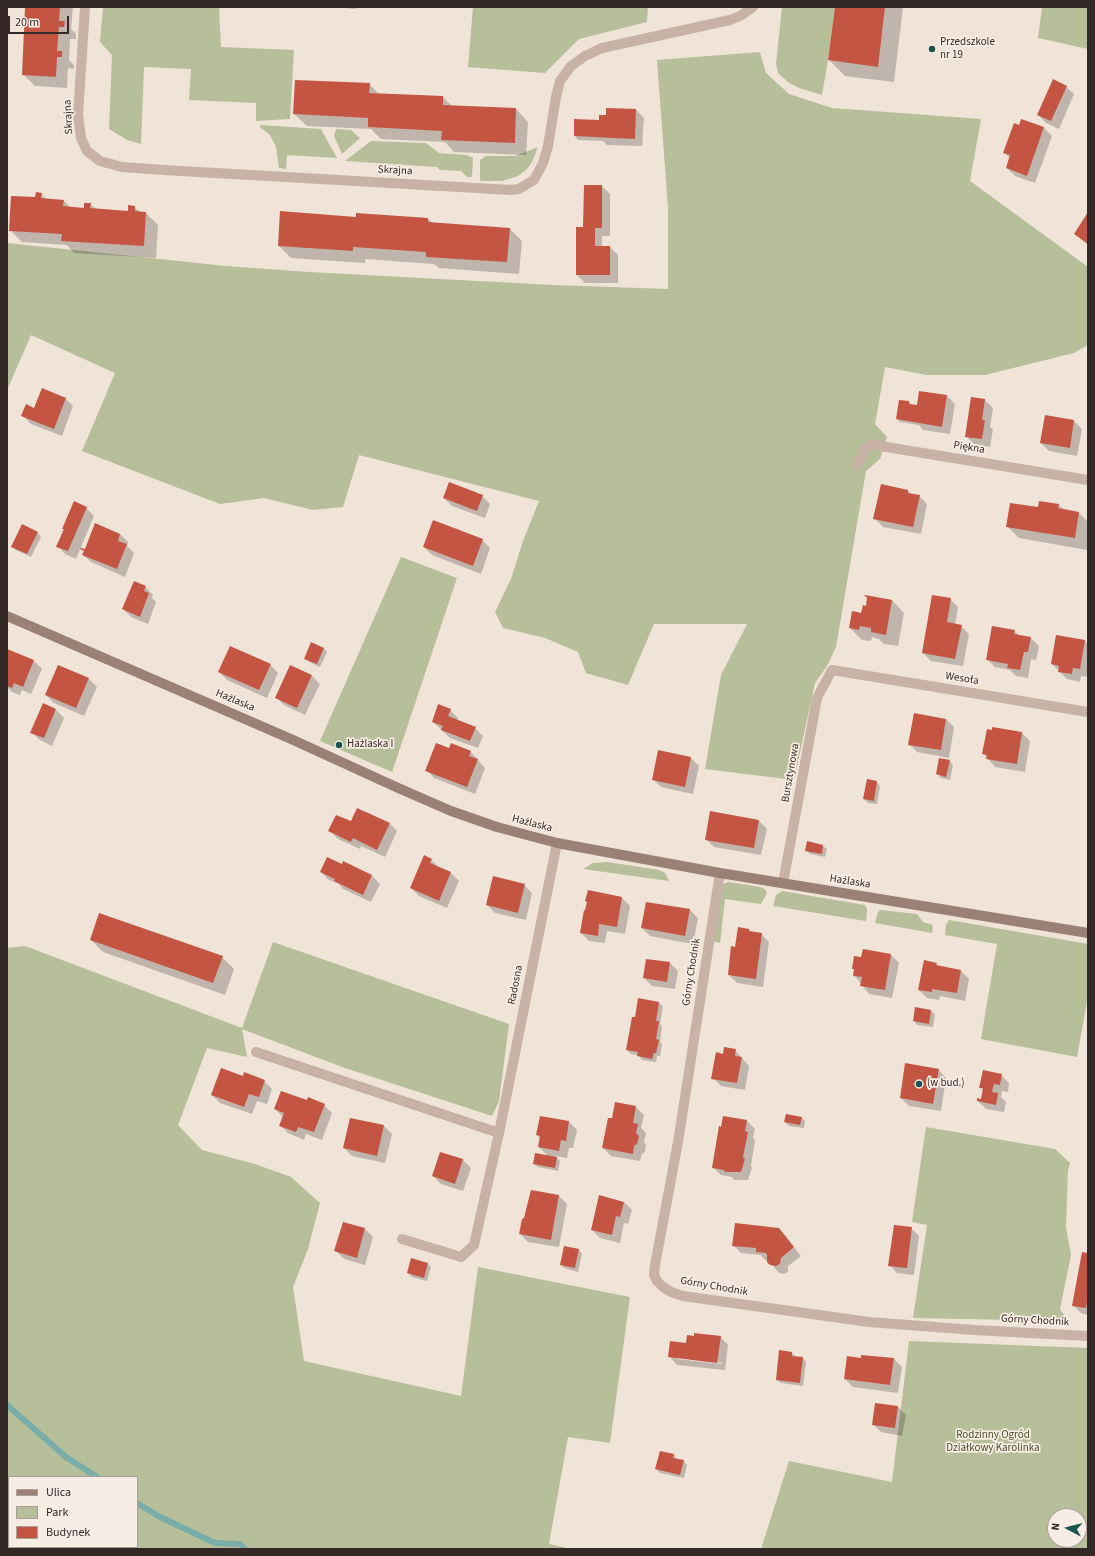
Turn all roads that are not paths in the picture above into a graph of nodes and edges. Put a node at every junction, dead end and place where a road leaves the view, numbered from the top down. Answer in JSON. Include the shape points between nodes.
{"nodes":[{"id":1,"x":85,"y":7,"type":"edge"},
{"id":2,"x":753,"y":7,"type":"edge"},
{"id":3,"x":858,"y":465,"type":"dead end"},
{"id":4,"x":1088,"y":480,"type":"edge"},
{"id":5,"x":7,"y":616,"type":"edge"},
{"id":6,"x":832,"y":670,"type":"joint"},
{"id":7,"x":1088,"y":712,"type":"edge"},
{"id":8,"x":557,"y":843,"type":"junction"},
{"id":9,"x":720,"y":873,"type":"junction"},
{"id":10,"x":783,"y":883,"type":"junction"},
{"id":11,"x":1088,"y":933,"type":"edge"},
{"id":12,"x":256,"y":1052,"type":"dead end"},
{"id":13,"x":499,"y":1133,"type":"junction"},
{"id":14,"x":402,"y":1239,"type":"dead end"},
{"id":15,"x":1088,"y":1336,"type":"edge"}],
"edges":[{"from":1,"to":2,"type":"street","name":"Skrajna","via":[[78,115],[81,138],[87,151],[100,161],[122,167],[164,170],[511,190],[519,189],[534,180],[541,168],[548,146],[560,81],[571,66],[602,48],[730,20]]},
{"from":3,"to":4,"type":"street","name":"Piękna","via":[[864,448],[874,445]]},
{"from":5,"to":8,"type":"street","name":"Hażlaska","via":[[451,810],[497,828]]},
{"from":6,"to":7,"type":"street","name":"Wesoła"},
{"from":6,"to":10,"type":"street","name":"Bursztynowa","via":[[817,698]]},
{"from":8,"to":9,"type":"street","name":"Hażlaska"},
{"from":8,"to":13,"type":"street","name":"Radosna"},
{"from":9,"to":10,"type":"street","name":"Hażlaska"},
{"from":9,"to":15,"type":"street","name":"Górny Chodnik","via":[[678,1142],[655,1265],[654,1275],[657,1282],[671,1292],[683,1296],[869,1322]]},
{"from":10,"to":11,"type":"street","name":"Hażlaska"},
{"from":12,"to":13,"type":"street"},
{"from":13,"to":14,"type":"street","name":"Radosna","via":[[474,1245],[461,1257]]}]}
